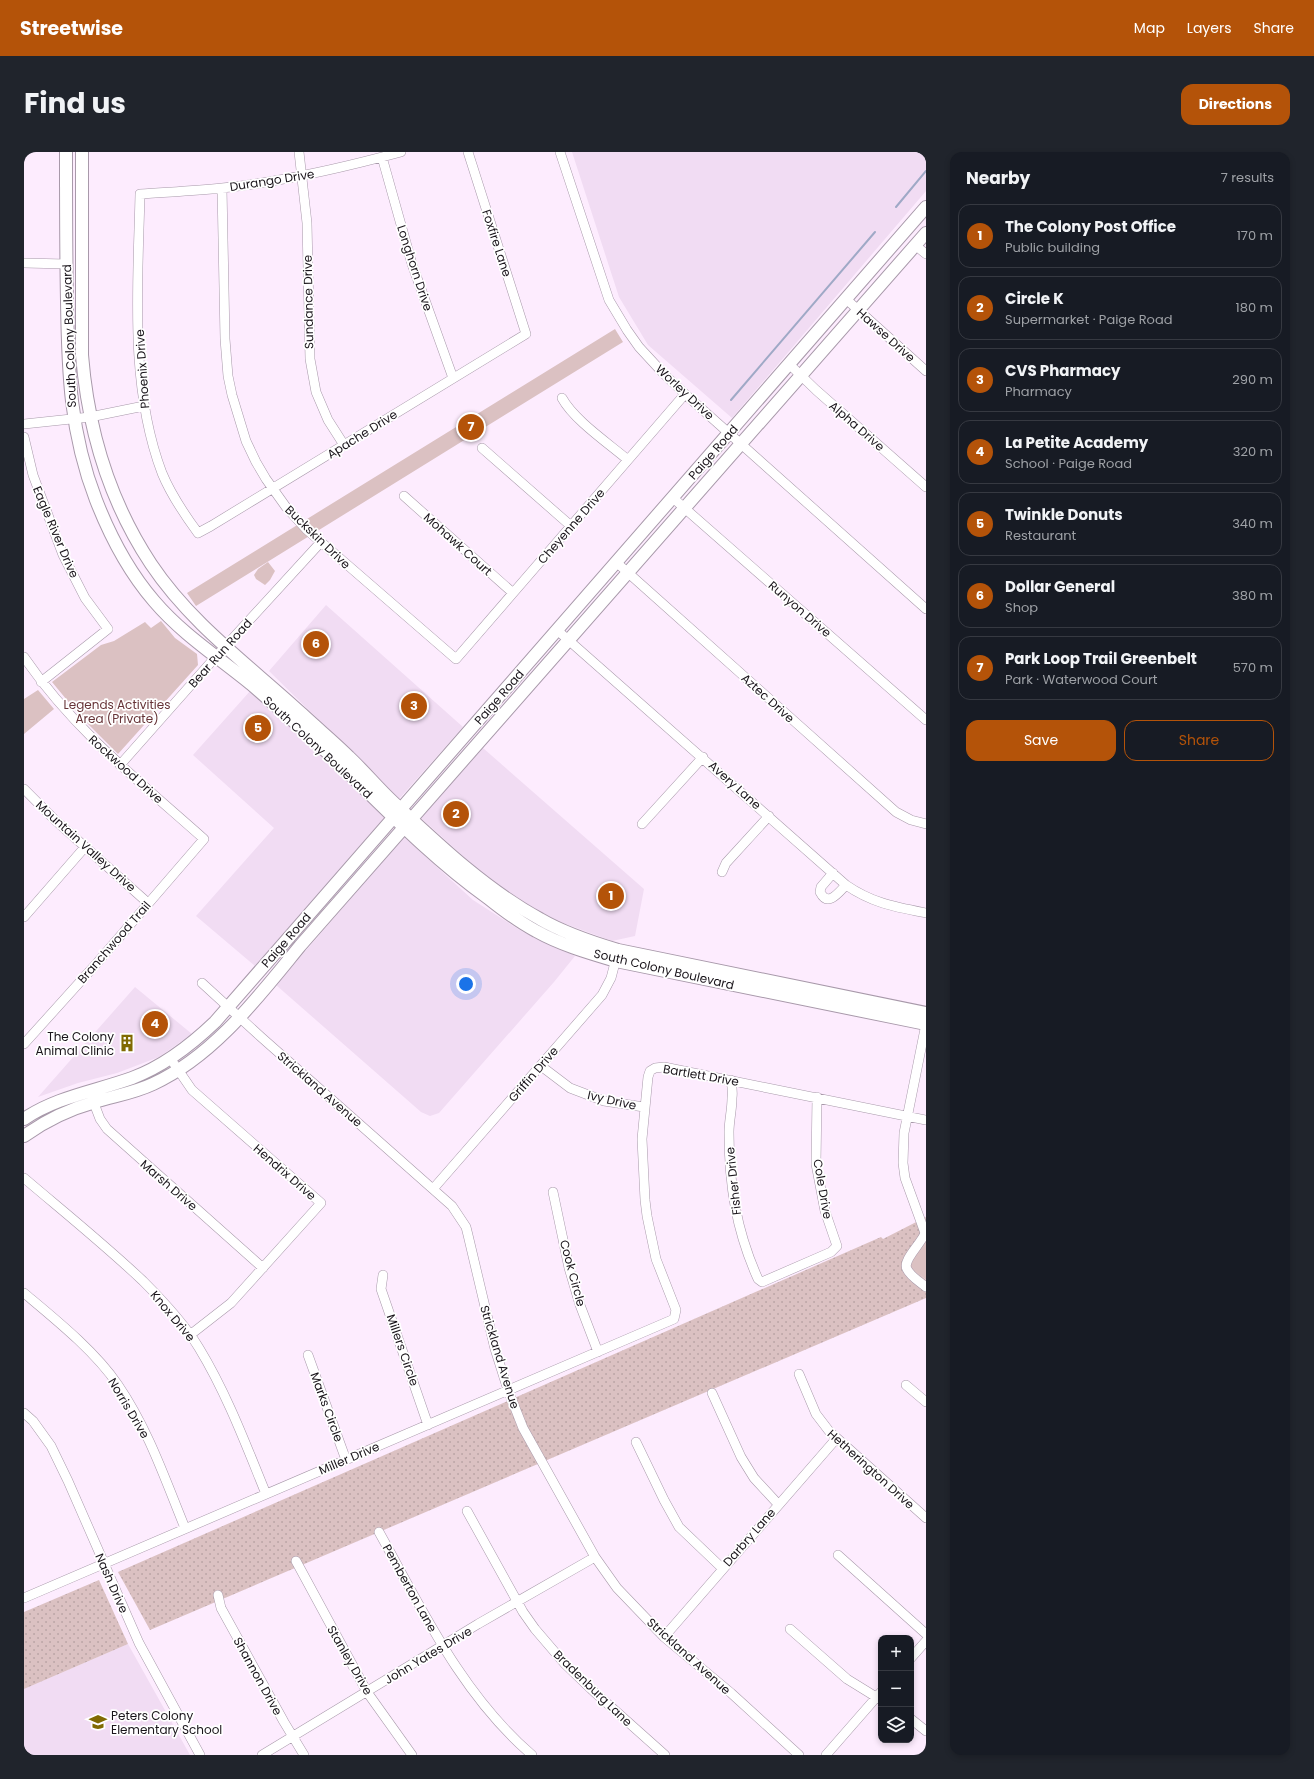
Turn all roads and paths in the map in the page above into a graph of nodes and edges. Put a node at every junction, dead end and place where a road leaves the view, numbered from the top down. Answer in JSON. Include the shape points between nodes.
{"nodes":[{"id":1,"x":66,"y":152,"type":"edge"},
{"id":2,"x":82,"y":152,"type":"edge"},
{"id":3,"x":299,"y":152,"type":"edge"},
{"id":4,"x":402,"y":152,"type":"edge"},
{"id":5,"x":468,"y":152,"type":"edge"},
{"id":6,"x":560,"y":152,"type":"edge"},
{"id":7,"x":382,"y":157,"type":"junction"},
{"id":8,"x":303,"y":176,"type":"junction"},
{"id":9,"x":222,"y":188,"type":"junction"},
{"id":10,"x":140,"y":194,"type":"joint"},
{"id":11,"x":926,"y":207,"type":"edge"},
{"id":12,"x":926,"y":233,"type":"edge"},
{"id":13,"x":915,"y":245,"type":"junction"},
{"id":14,"x":926,"y":254,"type":"edge"},
{"id":15,"x":24,"y":263,"type":"edge"},
{"id":16,"x":66,"y":264,"type":"junction"},
{"id":17,"x":846,"y":299,"type":"junction"},
{"id":18,"x":858,"y":310,"type":"junction"},
{"id":19,"x":526,"y":334,"type":"joint"},
{"id":20,"x":789,"y":364,"type":"junction"},
{"id":21,"x":926,"y":371,"type":"edge"},
{"id":22,"x":800,"y":375,"type":"junction"},
{"id":23,"x":453,"y":378,"type":"junction"},
{"id":24,"x":685,"y":394,"type":"junction"},
{"id":25,"x":562,"y":398,"type":"dead end"},
{"id":26,"x":144,"y":406,"type":"junction"},
{"id":27,"x":90,"y":417,"type":"junction"},
{"id":28,"x":73,"y":419,"type":"junction"},
{"id":29,"x":24,"y":424,"type":"edge"},
{"id":30,"x":729,"y":433,"type":"junction"},
{"id":31,"x":24,"y":438,"type":"edge"},
{"id":32,"x":740,"y":443,"type":"junction"},
{"id":33,"x":344,"y":445,"type":"junction"},
{"id":34,"x":482,"y":448,"type":"dead end"},
{"id":35,"x":628,"y":460,"type":"junction"},
{"id":36,"x":926,"y":487,"type":"edge"},
{"id":37,"x":273,"y":489,"type":"junction"},
{"id":38,"x":404,"y":496,"type":"dead end"},
{"id":39,"x":673,"y":498,"type":"junction"},
{"id":40,"x":685,"y":509,"type":"junction"},
{"id":41,"x":571,"y":526,"type":"junction"},
{"id":42,"x":198,"y":533,"type":"joint"},
{"id":43,"x":321,"y":542,"type":"junction"},
{"id":44,"x":616,"y":562,"type":"junction"},
{"id":45,"x":629,"y":573,"type":"junction"},
{"id":46,"x":513,"y":593,"type":"junction"},
{"id":47,"x":926,"y":609,"type":"edge"},
{"id":48,"x":558,"y":630,"type":"junction"},
{"id":49,"x":569,"y":640,"type":"junction"},
{"id":50,"x":226,"y":647,"type":"junction"},
{"id":51,"x":24,"y":657,"type":"edge"},
{"id":52,"x":215,"y":658,"type":"junction"},
{"id":53,"x":456,"y":659,"type":"joint"},
{"id":54,"x":41,"y":682,"type":"junction"},
{"id":55,"x":295,"y":715,"type":"junction"},
{"id":56,"x":926,"y":720,"type":"edge"},
{"id":57,"x":462,"y":739,"type":"junction"},
{"id":58,"x":475,"y":747,"type":"junction"},
{"id":59,"x":340,"y":748,"type":"junction"},
{"id":60,"x":703,"y":757,"type":"junction"},
{"id":61,"x":338,"y":764,"type":"junction"},
{"id":62,"x":120,"y":765,"type":"junction"},
{"id":63,"x":25,"y":790,"type":"edge"},
{"id":64,"x":397,"y":813,"type":"junction"},
{"id":65,"x":769,"y":816,"type":"junction"},
{"id":66,"x":408,"y":823,"type":"junction"},
{"id":67,"x":642,"y":824,"type":"dead end"},
{"id":68,"x":926,"y":824,"type":"edge"},
{"id":69,"x":204,"y":839,"type":"joint"},
{"id":70,"x":85,"y":847,"type":"junction"},
{"id":71,"x":722,"y":872,"type":"dead end"},
{"id":72,"x":833,"y":873,"type":"junction"},
{"id":73,"x":846,"y":885,"type":"junction"},
{"id":74,"x":148,"y":903,"type":"junction"},
{"id":75,"x":313,"y":909,"type":"junction"},
{"id":76,"x":512,"y":909,"type":"junction"},
{"id":77,"x":926,"y":913,"type":"edge"},
{"id":78,"x":24,"y":917,"type":"edge"},
{"id":79,"x":324,"y":919,"type":"junction"},
{"id":80,"x":556,"y":927,"type":"junction"},
{"id":81,"x":559,"y":942,"type":"junction"},
{"id":82,"x":617,"y":955,"type":"junction"},
{"id":83,"x":745,"y":981,"type":"junction"},
{"id":84,"x":202,"y":983,"type":"dead end"},
{"id":85,"x":228,"y":1007,"type":"junction"},
{"id":86,"x":926,"y":1013,"type":"edge"},
{"id":87,"x":239,"y":1017,"type":"junction"},
{"id":88,"x":926,"y":1024,"type":"edge"},
{"id":89,"x":24,"y":1044,"type":"edge"},
{"id":90,"x":170,"y":1058,"type":"junction"},
{"id":91,"x":541,"y":1066,"type":"junction"},
{"id":92,"x":178,"y":1070,"type":"junction"},
{"id":93,"x":731,"y":1080,"type":"junction"},
{"id":94,"x":92,"y":1096,"type":"junction"},
{"id":95,"x":817,"y":1097,"type":"junction"},
{"id":96,"x":644,"y":1107,"type":"junction"},
{"id":97,"x":907,"y":1116,"type":"junction"},
{"id":98,"x":24,"y":1119,"type":"edge"},
{"id":99,"x":926,"y":1120,"type":"edge"},
{"id":100,"x":24,"y":1136,"type":"edge"},
{"id":101,"x":24,"y":1178,"type":"edge"},
{"id":102,"x":433,"y":1189,"type":"junction"},
{"id":103,"x":553,"y":1192,"type":"dead end"},
{"id":104,"x":831,"y":1252,"type":"joint"},
{"id":105,"x":263,"y":1268,"type":"junction"},
{"id":106,"x":383,"y":1275,"type":"dead end"},
{"id":107,"x":926,"y":1287,"type":"edge"},
{"id":108,"x":24,"y":1293,"type":"edge"},
{"id":109,"x":674,"y":1319,"type":"joint"},
{"id":110,"x":190,"y":1335,"type":"junction"},
{"id":111,"x":598,"y":1352,"type":"junction"},
{"id":112,"x":308,"y":1355,"type":"dead end"},
{"id":113,"x":799,"y":1374,"type":"dead end"},
{"id":114,"x":906,"y":1385,"type":"dead end"},
{"id":115,"x":508,"y":1390,"type":"junction"},
{"id":116,"x":712,"y":1393,"type":"dead end"},
{"id":117,"x":926,"y":1402,"type":"edge"},
{"id":118,"x":24,"y":1413,"type":"edge"},
{"id":119,"x":428,"y":1425,"type":"junction"},
{"id":120,"x":836,"y":1439,"type":"junction"},
{"id":121,"x":636,"y":1442,"type":"dead end"},
{"id":122,"x":346,"y":1460,"type":"junction"},
{"id":123,"x":266,"y":1494,"type":"junction"},
{"id":124,"x":778,"y":1504,"type":"junction"},
{"id":125,"x":467,"y":1511,"type":"dead end"},
{"id":126,"x":926,"y":1518,"type":"edge"},
{"id":127,"x":185,"y":1528,"type":"junction"},
{"id":128,"x":379,"y":1532,"type":"dead end"},
{"id":129,"x":838,"y":1555,"type":"dead end"},
{"id":130,"x":595,"y":1557,"type":"junction"},
{"id":131,"x":296,"y":1561,"type":"dead end"},
{"id":132,"x":104,"y":1564,"type":"junction"},
{"id":133,"x":722,"y":1568,"type":"junction"},
{"id":134,"x":218,"y":1595,"type":"dead end"},
{"id":135,"x":24,"y":1598,"type":"edge"},
{"id":136,"x":517,"y":1602,"type":"junction"},
{"id":137,"x":790,"y":1629,"type":"dead end"},
{"id":138,"x":926,"y":1634,"type":"edge"},
{"id":139,"x":664,"y":1637,"type":"junction"},
{"id":140,"x":926,"y":1641,"type":"edge"},
{"id":141,"x":442,"y":1646,"type":"junction"},
{"id":142,"x":914,"y":1655,"type":"edge"},
{"id":143,"x":367,"y":1692,"type":"junction"},
{"id":144,"x":878,"y":1695,"type":"edge"},
{"id":145,"x":878,"y":1698,"type":"edge"},
{"id":146,"x":914,"y":1721,"type":"edge"},
{"id":147,"x":926,"y":1731,"type":"edge"},
{"id":148,"x":293,"y":1737,"type":"junction"},
{"id":149,"x":200,"y":1755,"type":"edge"},
{"id":150,"x":262,"y":1755,"type":"edge"},
{"id":151,"x":304,"y":1755,"type":"edge"},
{"id":152,"x":412,"y":1755,"type":"edge"},
{"id":153,"x":532,"y":1755,"type":"edge"},
{"id":154,"x":665,"y":1755,"type":"edge"},
{"id":155,"x":799,"y":1755,"type":"edge"},
{"id":156,"x":826,"y":1755,"type":"edge"}],
"edges":[{"from":1,"to":16,"type":"main road","name":"South Colony Boulevard"},
{"from":2,"to":27,"type":"main road","name":"South Colony Boulevard","via":[[82,355]]},
{"from":3,"to":8,"type":"street","name":"Sundance Drive"},
{"from":4,"to":7,"type":"street","name":"Durango Drive"},
{"from":5,"to":19,"type":"street","name":"Foxfire Lane"},
{"from":6,"to":24,"type":"street","name":"Worley Drive","via":[[609,300],[639,347]]},
{"from":7,"to":8,"type":"street","name":"Durango Drive"},
{"from":7,"to":23,"type":"street","name":"Longhorn Drive","via":[[412,264]]},
{"from":8,"to":9,"type":"street","name":"Durango Drive"},
{"from":8,"to":33,"type":"street","name":"Sundance Drive","via":[[307,223],[310,359],[318,397],[328,420]]},
{"from":9,"to":10,"type":"street","name":"Durango Drive"},
{"from":9,"to":37,"type":"street","name":"Buckskin Drive","via":[[228,376],[246,441]]},
{"from":10,"to":26,"type":"street","name":"Phoenix Drive","via":[[138,288]]},
{"from":11,"to":17,"type":"main road","name":"Paige Road"},
{"from":12,"to":13,"type":"main road","name":"Paige Road"},
{"from":13,"to":14,"type":"street"},
{"from":13,"to":18,"type":"main road","name":"Paige Road"},
{"from":15,"to":16,"type":"street"},
{"from":16,"to":28,"type":"main road","name":"South Colony Boulevard","via":[[69,386]]},
{"from":17,"to":18,"type":"street","name":"Hawse Drive"},
{"from":17,"to":20,"type":"main road","name":"Paige Road"},
{"from":18,"to":21,"type":"street","name":"Hawse Drive"},
{"from":18,"to":22,"type":"main road","name":"Paige Road"},
{"from":19,"to":23,"type":"street","name":"Apache Drive"},
{"from":20,"to":22,"type":"street","name":"Alpha Drive"},
{"from":20,"to":30,"type":"main road","name":"Paige Road"},
{"from":22,"to":32,"type":"main road","name":"Paige Road"},
{"from":22,"to":36,"type":"street","name":"Alpha Drive"},
{"from":23,"to":33,"type":"street","name":"Apache Drive"},
{"from":24,"to":30,"type":"street","name":"Worley Drive"},
{"from":24,"to":35,"type":"street","name":"Cheyenne Drive"},
{"from":25,"to":35,"type":"street","via":[[575,416]]},
{"from":26,"to":27,"type":"street"},
{"from":26,"to":42,"type":"street","name":"Phoenix Drive","via":[[162,474],[181,510]]},
{"from":27,"to":28,"type":"street"},
{"from":27,"to":50,"type":"main road","name":"South Colony Boulevard","via":[[109,482],[141,547],[186,609]]},
{"from":28,"to":29,"type":"street"},
{"from":28,"to":52,"type":"main road","name":"South Colony Boulevard","via":[[96,500],[127,563],[154,601]]},
{"from":30,"to":32,"type":"street","name":"Worley Drive"},
{"from":30,"to":39,"type":"main road","name":"Paige Road"},
{"from":31,"to":54,"type":"street","name":"Eagle River Drive","via":[[33,475],[63,555],[85,598],[108,629]]},
{"from":32,"to":40,"type":"main road","name":"Paige Road"},
{"from":32,"to":47,"type":"street","name":"Worley Drive"},
{"from":33,"to":37,"type":"street","name":"Apache Drive"},
{"from":34,"to":41,"type":"street"},
{"from":35,"to":41,"type":"street","name":"Cheyenne Drive"},
{"from":37,"to":42,"type":"street","name":"Apache Drive"},
{"from":37,"to":43,"type":"street","name":"Buckskin Drive","via":[[286,507]]},
{"from":38,"to":46,"type":"street","name":"Mohawk Court"},
{"from":39,"to":40,"type":"street","name":"Runyon Drive"},
{"from":39,"to":44,"type":"main road","name":"Paige Road"},
{"from":40,"to":45,"type":"main road","name":"Paige Road"},
{"from":40,"to":56,"type":"street","name":"Runyon Drive"},
{"from":41,"to":46,"type":"street","name":"Cheyenne Drive"},
{"from":43,"to":50,"type":"street","name":"Bear Run Road"},
{"from":43,"to":53,"type":"street","name":"Buckskin Drive"},
{"from":44,"to":45,"type":"street","name":"Aztec Drive"},
{"from":44,"to":48,"type":"main road","name":"Paige Road"},
{"from":45,"to":49,"type":"main road","name":"Paige Road"},
{"from":45,"to":68,"type":"street","name":"Aztec Drive","via":[[896,812]]},
{"from":46,"to":53,"type":"street","name":"Cheyenne Drive"},
{"from":48,"to":49,"type":"street","name":"Avery Lane"},
{"from":48,"to":57,"type":"main road","name":"Paige Road"},
{"from":49,"to":58,"type":"main road","name":"Paige Road"},
{"from":49,"to":60,"type":"street","name":"Avery Lane"},
{"from":50,"to":52,"type":"street","name":"Bear Run Road"},
{"from":50,"to":55,"type":"main road","name":"South Colony Boulevard"},
{"from":51,"to":54,"type":"street","name":"Rockwood Drive"},
{"from":52,"to":55,"type":"main road","name":"South Colony Boulevard"},
{"from":52,"to":62,"type":"street","name":"Bear Run Road"},
{"from":54,"to":62,"type":"street","name":"Rockwood Drive","via":[[79,726]]},
{"from":55,"to":59,"type":"main road","name":"South Colony Boulevard"},
{"from":55,"to":61,"type":"main road","name":"South Colony Boulevard"},
{"from":57,"to":58,"type":"main road"},
{"from":57,"to":64,"type":"main road","name":"Paige Road"},
{"from":58,"to":66,"type":"main road","name":"Paige Road"},
{"from":59,"to":61,"type":"main road"},
{"from":59,"to":64,"type":"main road","name":"South Colony Boulevard"},
{"from":60,"to":65,"type":"street","name":"Avery Lane"},
{"from":60,"to":67,"type":"street"},
{"from":61,"to":64,"type":"main road","name":"South Colony Boulevard"},
{"from":62,"to":69,"type":"street","name":"Rockwood Drive"},
{"from":63,"to":70,"type":"street","name":"Mountain Valley Drive"},
{"from":64,"to":66,"type":"main road","name":"South Colony Boulevard"},
{"from":64,"to":75,"type":"main road","name":"Paige Road"},
{"from":65,"to":71,"type":"street","via":[[726,863]]},
{"from":65,"to":72,"type":"street","name":"Avery Lane"},
{"from":66,"to":76,"type":"main road","name":"South Colony Boulevard","via":[[471,886]]},
{"from":66,"to":79,"type":"main road","name":"Paige Road"},
{"from":69,"to":74,"type":"street","name":"Branchwood Trail"},
{"from":70,"to":74,"type":"street","name":"Mountain Valley Drive"},
{"from":70,"to":78,"type":"street"},
{"from":72,"to":73,"type":"street","name":"Avery Lane"},
{"from":72,"to":73,"type":"street","via":[[821,887],[823,897],[834,898]]},
{"from":73,"to":77,"type":"street","name":"Avery Lane","via":[[882,904]]},
{"from":74,"to":89,"type":"street","name":"Branchwood Trail"},
{"from":75,"to":79,"type":"main road"},
{"from":75,"to":85,"type":"main road","name":"Paige Road"},
{"from":76,"to":80,"type":"main road","name":"South Colony Boulevard"},
{"from":76,"to":81,"type":"main road","name":"South Colony Boulevard","via":[[535,931]]},
{"from":79,"to":87,"type":"main road","name":"Paige Road"},
{"from":80,"to":81,"type":"main road"},
{"from":80,"to":82,"type":"main road","name":"South Colony Boulevard"},
{"from":81,"to":82,"type":"main road","name":"South Colony Boulevard","via":[[573,948]]},
{"from":82,"to":83,"type":"main road","name":"South Colony Boulevard"},
{"from":82,"to":91,"type":"street","name":"Griffin Drive","via":[[611,978],[602,995]]},
{"from":83,"to":86,"type":"main road","name":"South Colony Boulevard"},
{"from":83,"to":88,"type":"main road","name":"South Colony Boulevard"},
{"from":84,"to":85,"type":"street","name":"Strickland Avenue"},
{"from":85,"to":87,"type":"street","name":"Strickland Avenue"},
{"from":85,"to":90,"type":"main road","name":"Paige Road","via":[[195,1042]]},
{"from":87,"to":92,"type":"main road","name":"Paige Road","via":[[212,1044]]},
{"from":87,"to":102,"type":"street","name":"Strickland Avenue"},
{"from":88,"to":97,"type":"street"},
{"from":90,"to":92,"type":"street","name":"Hendrix Drive"},
{"from":90,"to":94,"type":"main road","name":"Paige Road","via":[[150,1070]]},
{"from":91,"to":96,"type":"street","name":"Ivy Drive","via":[[570,1088],[604,1101]]},
{"from":91,"to":102,"type":"street","name":"Griffin Drive"},
{"from":92,"to":94,"type":"main road","name":"Paige Road","via":[[138,1090]]},
{"from":92,"to":105,"type":"street","name":"Hendrix Drive","via":[[192,1090],[321,1203]]},
{"from":93,"to":95,"type":"street","name":"Bartlett Drive"},
{"from":93,"to":96,"type":"street","name":"Bartlett Drive","via":[[664,1067],[655,1068],[650,1071],[648,1078]]},
{"from":93,"to":104,"type":"street","name":"Fisher Drive","via":[[732,1098],[728,1130],[730,1182],[740,1232],[758,1279],[762,1282]]},
{"from":94,"to":98,"type":"main road","name":"Paige Road","via":[[52,1104]]},
{"from":94,"to":100,"type":"main road","name":"Paige Road"},
{"from":94,"to":105,"type":"street","name":"Marsh Drive","via":[[100,1119],[107,1129]]},
{"from":95,"to":97,"type":"street","name":"Bartlett Drive"},
{"from":95,"to":104,"type":"street","name":"Cole Drive","via":[[816,1164],[825,1211],[837,1246]]},
{"from":96,"to":109,"type":"street","name":"Bartlett Drive","via":[[642,1161],[647,1216],[656,1259],[676,1310]]},
{"from":97,"to":99,"type":"street","name":"Bartlett Drive"},
{"from":97,"to":107,"type":"street","via":[[903,1148],[905,1178],[925,1233],[906,1264],[907,1270]]},
{"from":101,"to":110,"type":"street","name":"Knox Drive","via":[[120,1259],[157,1295]]},
{"from":102,"to":115,"type":"street","name":"Strickland Avenue","via":[[452,1206],[466,1227],[495,1349]]},
{"from":103,"to":111,"type":"street","name":"Cook Circle","via":[[569,1268]]},
{"from":105,"to":110,"type":"street","name":"Hendrix Drive","via":[[231,1303]]},
{"from":106,"to":119,"type":"street","name":"Millers Circle","via":[[381,1289]]},
{"from":108,"to":127,"type":"street","name":"Norris Drive","via":[[88,1351],[117,1383],[148,1437]]},
{"from":109,"to":111,"type":"street","name":"Miller Drive"},
{"from":110,"to":123,"type":"street","name":"Knox Drive","via":[[221,1388]]},
{"from":111,"to":115,"type":"street","name":"Miller Drive"},
{"from":112,"to":122,"type":"street","name":"Marks Circle"},
{"from":113,"to":120,"type":"street","name":"Hetherington Drive","via":[[819,1420]]},
{"from":114,"to":117,"type":"street"},
{"from":115,"to":119,"type":"street","name":"Miller Drive"},
{"from":115,"to":130,"type":"street","name":"Strickland Avenue","via":[[523,1428]]},
{"from":116,"to":124,"type":"street","via":[[741,1457],[754,1478]]},
{"from":118,"to":132,"type":"street","name":"Nash Drive","via":[[51,1446]]},
{"from":119,"to":122,"type":"street","name":"Miller Drive"},
{"from":120,"to":124,"type":"street","name":"Darbry Lane"},
{"from":120,"to":126,"type":"street","name":"Hetherington Drive"},
{"from":121,"to":133,"type":"street","via":[[679,1527]]},
{"from":122,"to":123,"type":"street","name":"Miller Drive"},
{"from":123,"to":127,"type":"street","name":"Miller Drive"},
{"from":124,"to":133,"type":"street","name":"Darbry Lane"},
{"from":125,"to":136,"type":"street","name":"Bradenburg Lane"},
{"from":127,"to":132,"type":"street","name":"Miller Drive"},
{"from":128,"to":141,"type":"street","name":"Pemberton Lane"},
{"from":129,"to":138,"type":"street"},
{"from":130,"to":136,"type":"street","name":"John Yates Drive"},
{"from":130,"to":139,"type":"street","name":"Strickland Avenue","via":[[617,1588]]},
{"from":131,"to":143,"type":"street","name":"Stanley Drive"},
{"from":132,"to":135,"type":"street","name":"Miller Drive"},
{"from":132,"to":149,"type":"street","name":"Nash Drive","via":[[143,1651]]},
{"from":133,"to":139,"type":"street","name":"Darbry Lane"},
{"from":134,"to":148,"type":"street","name":"Shannon Drive","via":[[221,1608]]},
{"from":136,"to":141,"type":"street","name":"John Yates Drive"},
{"from":136,"to":154,"type":"street","name":"Bradenburg Lane","via":[[565,1664]]},
{"from":137,"to":144,"type":"street","via":[[848,1679]]},
{"from":139,"to":155,"type":"street","name":"Strickland Avenue"},
{"from":140,"to":142,"type":"street"},
{"from":141,"to":143,"type":"street","name":"John Yates Drive"},
{"from":141,"to":153,"type":"street","name":"Pemberton Lane","via":[[488,1710]]},
{"from":143,"to":148,"type":"street","name":"John Yates Drive"},
{"from":143,"to":152,"type":"street","name":"Stanley Drive"},
{"from":145,"to":156,"type":"street"},
{"from":146,"to":147,"type":"street"},
{"from":148,"to":150,"type":"street","name":"John Yates Drive"},
{"from":148,"to":151,"type":"street","name":"Shannon Drive"}]}
